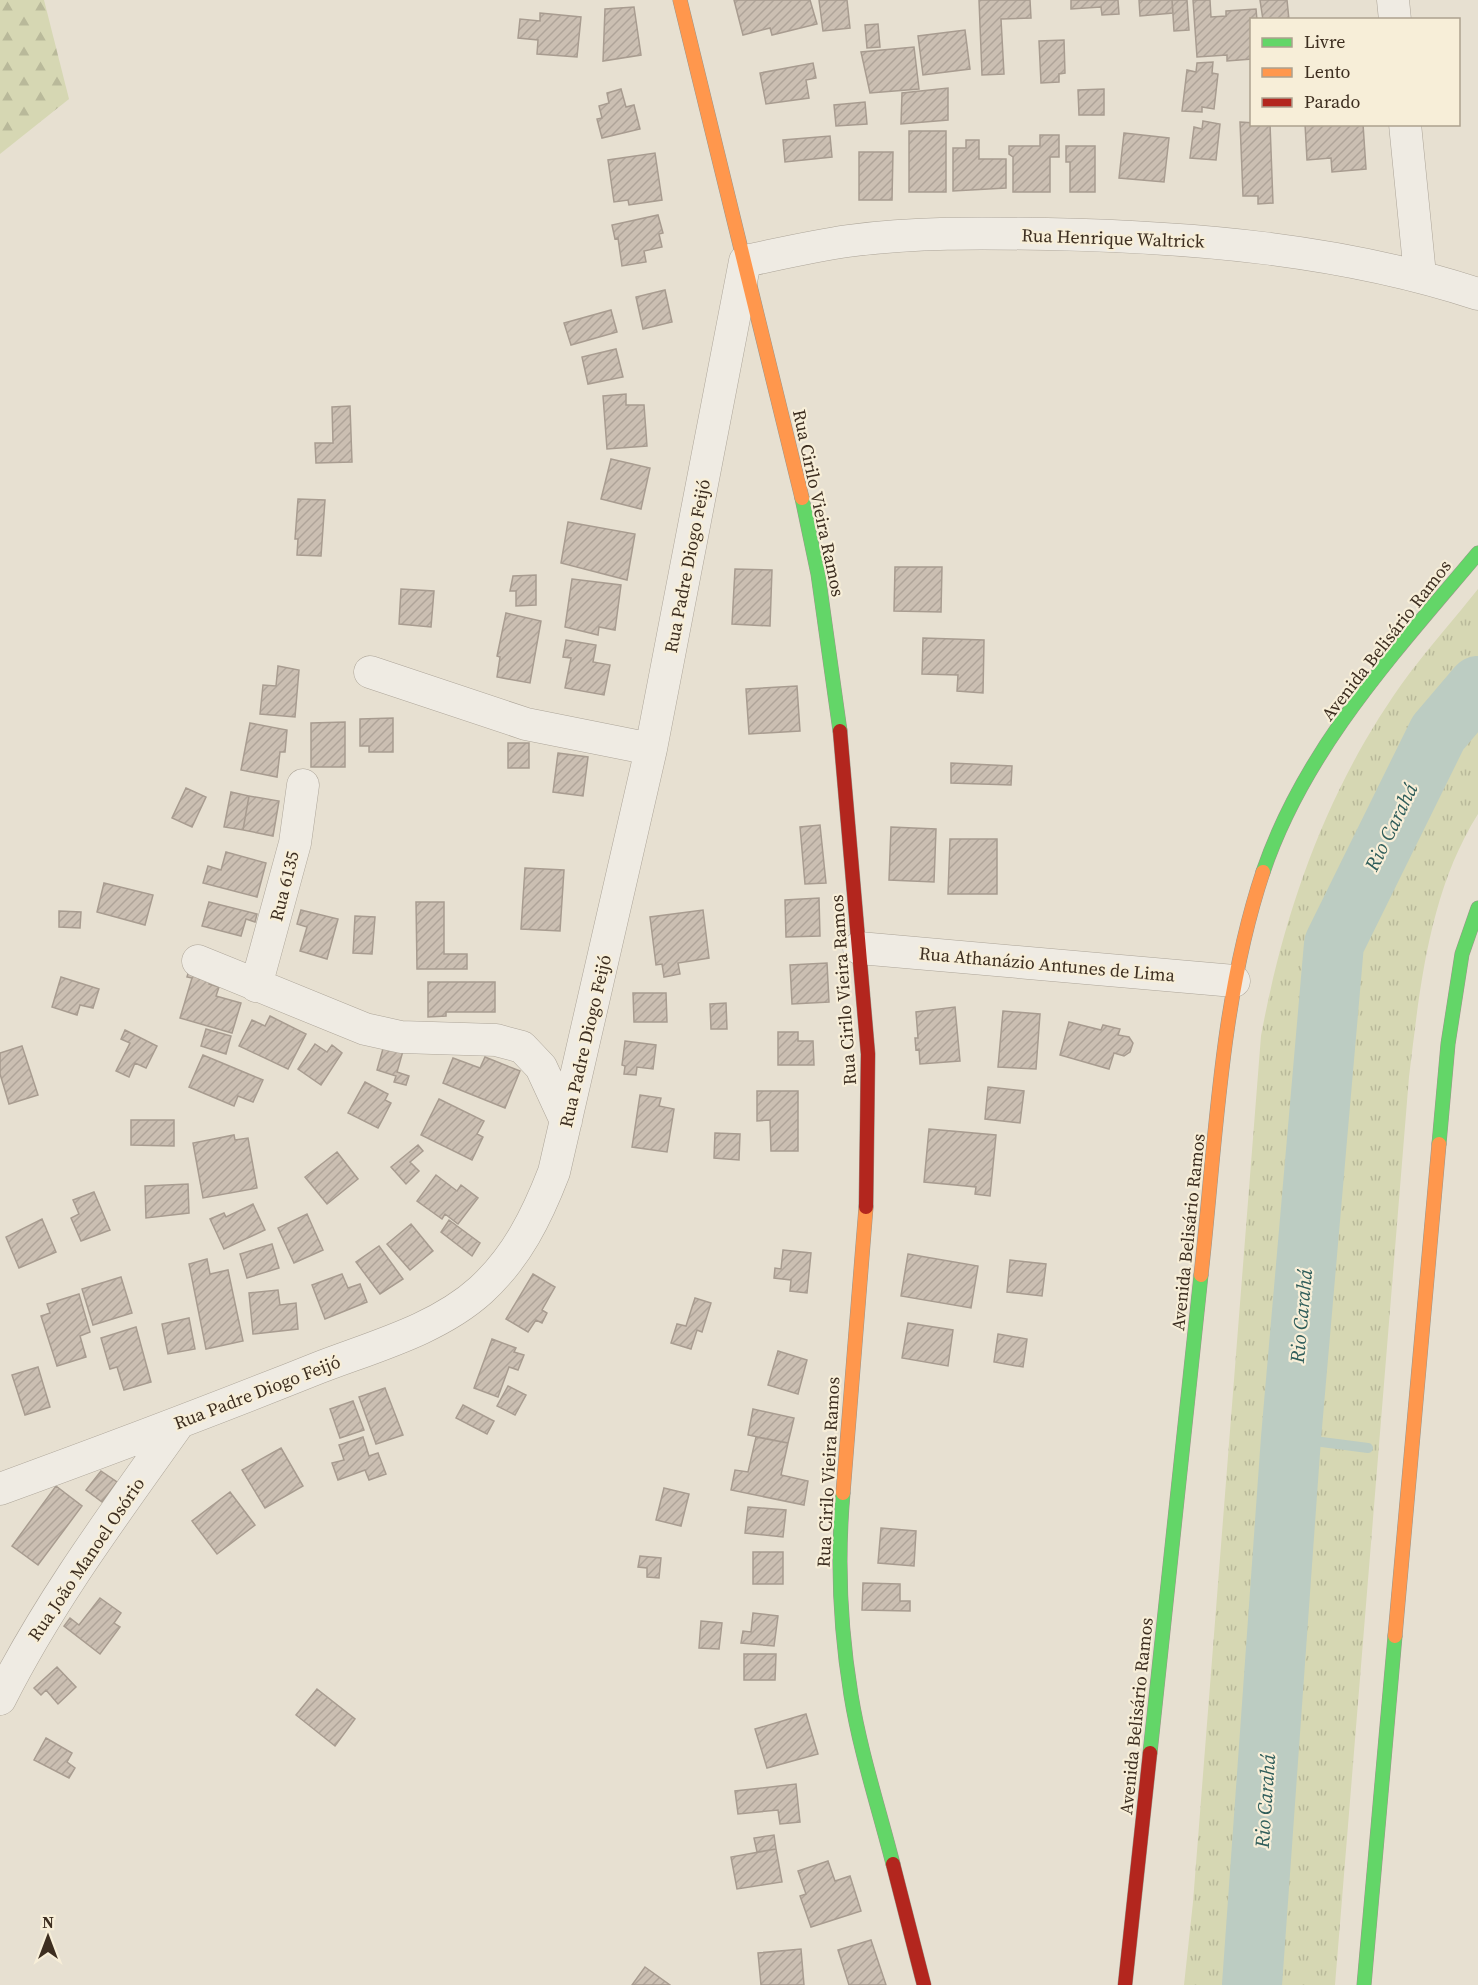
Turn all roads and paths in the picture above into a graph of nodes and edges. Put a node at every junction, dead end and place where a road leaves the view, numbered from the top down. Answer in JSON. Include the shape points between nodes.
{"nodes":[{"id":1,"x":680,"y":0,"type":"edge"},
{"id":2,"x":1393,"y":0,"type":"edge"},
{"id":3,"x":1395,"y":18,"type":"edge"},
{"id":4,"x":1405,"y":126,"type":"edge"},
{"id":5,"x":745,"y":261,"type":"junction"},
{"id":6,"x":1420,"y":275,"type":"junction"},
{"id":7,"x":1478,"y":294,"type":"edge"},
{"id":8,"x":1478,"y":553,"type":"edge"},
{"id":9,"x":370,"y":672,"type":"dead end"},
{"id":10,"x":651,"y":749,"type":"junction"},
{"id":11,"x":303,"y":784,"type":"dead end"},
{"id":12,"x":1478,"y":908,"type":"edge"},
{"id":13,"x":860,"y":948,"type":"junction"},
{"id":14,"x":198,"y":961,"type":"dead end"},
{"id":15,"x":1234,"y":981,"type":"junction"},
{"id":16,"x":256,"y":986,"type":"junction"},
{"id":17,"x":566,"y":1122,"type":"junction"},
{"id":18,"x":179,"y":1423,"type":"junction"},
{"id":19,"x":0,"y":1489,"type":"edge"},
{"id":20,"x":0,"y":1699,"type":"edge"},
{"id":21,"x":924,"y":1985,"type":"edge"},
{"id":22,"x":1125,"y":1985,"type":"edge"},
{"id":23,"x":1364,"y":1985,"type":"edge"}],
"edges":[{"from":1,"to":5,"type":"street","name":"Rua Cirilo Vieira Ramos"},
{"from":2,"to":3,"type":"street"},
{"from":4,"to":6,"type":"street"},
{"from":5,"to":6,"type":"street","name":"Rua Henrique Waltrick","via":[[849,241],[956,232],[1107,235],[1211,242]]},
{"from":5,"to":10,"type":"street","name":"Rua Padre Diogo Feijó"},
{"from":5,"to":13,"type":"street","name":"Rua Cirilo Vieira Ramos","via":[[818,574],[838,721]]},
{"from":6,"to":7,"type":"street","name":"Rua Henrique Waltrick"},
{"from":8,"to":15,"type":"street","name":"Avenida Belisário Ramos","via":[[1370,683],[1315,762],[1277,836],[1250,912]]},
{"from":9,"to":10,"type":"street","via":[[526,724]]},
{"from":10,"to":17,"type":"street","name":"Rua Padre Diogo Feijó"},
{"from":11,"to":16,"type":"street","name":"Rua 6135","via":[[295,843]]},
{"from":12,"to":23,"type":"street","via":[[1462,954],[1448,1044]]},
{"from":13,"to":15,"type":"street","name":"Rua Athanázio Antunes de Lima"},
{"from":13,"to":21,"type":"street","name":"Rua Cirilo Vieira Ramos","via":[[869,1123],[841,1504],[841,1617],[859,1730]]},
{"from":14,"to":16,"type":"street"},
{"from":15,"to":22,"type":"street","name":"Avenida Belisário Ramos"},
{"from":16,"to":17,"type":"street","via":[[365,1029],[401,1037],[496,1040],[522,1047],[541,1067]]},
{"from":17,"to":18,"type":"street","name":"Rua Padre Diogo Feijó","via":[[554,1172],[537,1216],[509,1260],[480,1291],[429,1324]]},
{"from":18,"to":19,"type":"street","name":"Rua Padre Diogo Feijó"},
{"from":18,"to":20,"type":"street","name":"Rua João Manoel Osório","via":[[66,1583]]}]}
